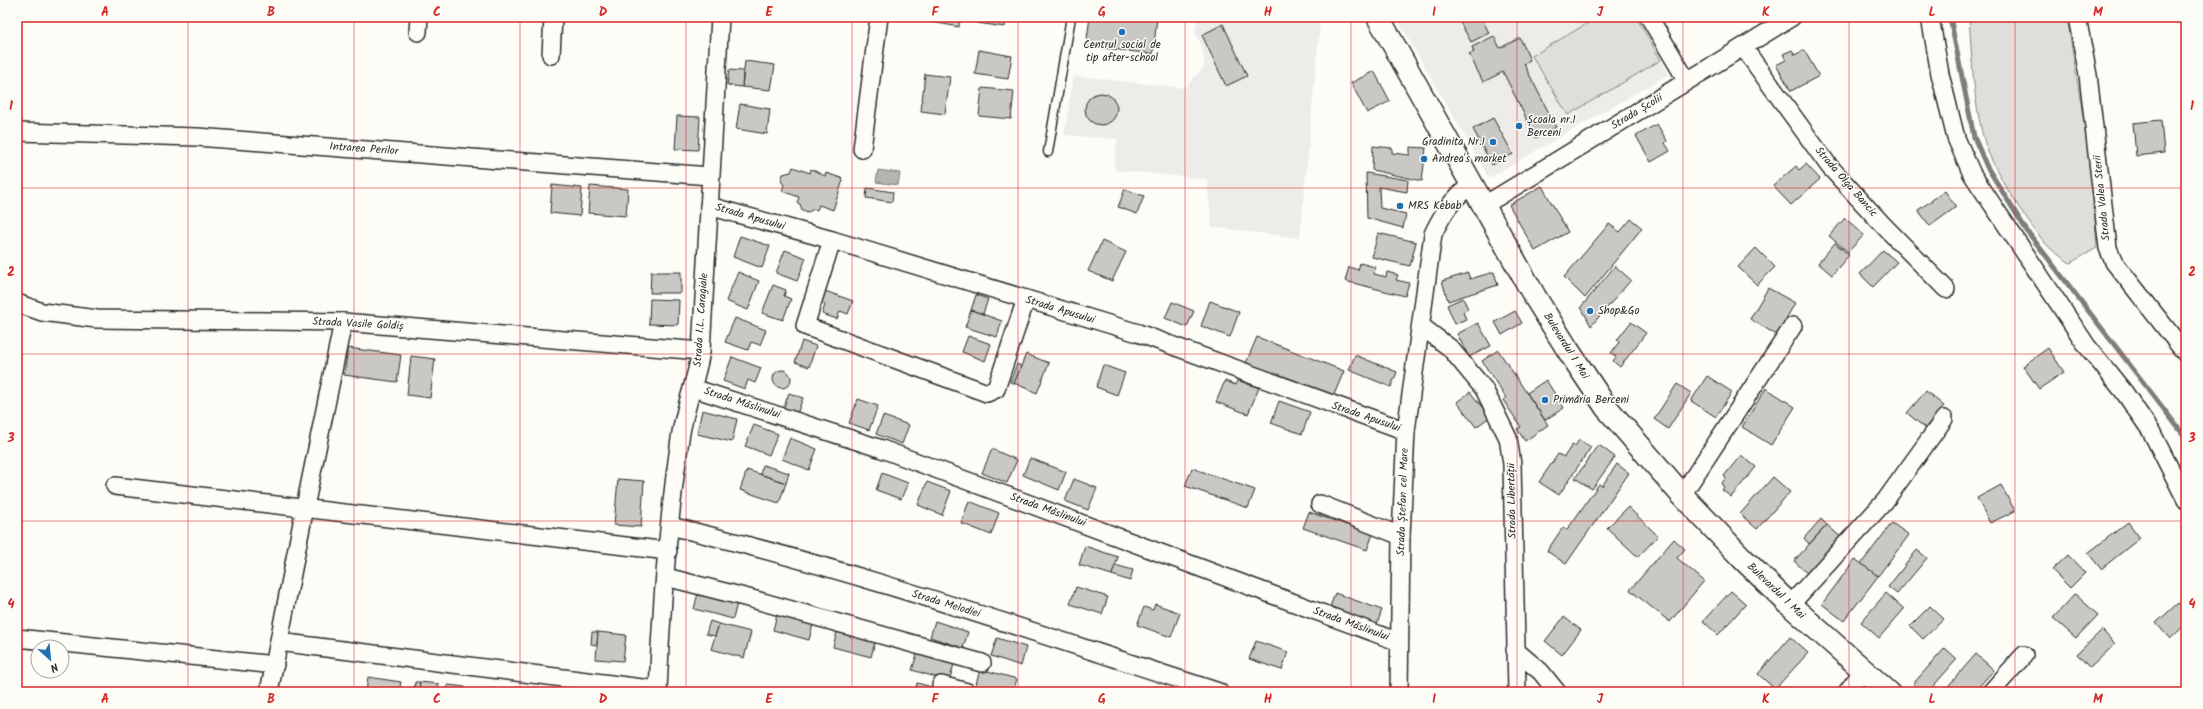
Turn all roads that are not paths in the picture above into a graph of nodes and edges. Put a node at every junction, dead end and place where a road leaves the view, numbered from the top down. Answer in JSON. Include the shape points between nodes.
{"nodes":[{"id":1,"x":553,"y":17,"type":"edge"},
{"id":2,"x":720,"y":17,"type":"edge"},
{"id":3,"x":879,"y":17,"type":"edge"},
{"id":4,"x":1071,"y":17,"type":"edge"},
{"id":5,"x":1375,"y":17,"type":"edge"},
{"id":6,"x":1649,"y":17,"type":"edge"},
{"id":7,"x":1792,"y":17,"type":"edge"},
{"id":8,"x":1930,"y":17,"type":"edge"},
{"id":9,"x":2077,"y":17,"type":"edge"},
{"id":10,"x":1743,"y":46,"type":"junction"},
{"id":11,"x":551,"y":55,"type":"dead end"},
{"id":12,"x":1687,"y":81,"type":"junction"},
{"id":13,"x":17,"y":132,"type":"edge"},
{"id":14,"x":862,"y":149,"type":"dead end"},
{"id":15,"x":1048,"y":152,"type":"dead end"},
{"id":16,"x":710,"y":176,"type":"junction"},
{"id":17,"x":1471,"y":184,"type":"junction"},
{"id":18,"x":708,"y":206,"type":"junction"},
{"id":19,"x":1483,"y":206,"type":"junction"},
{"id":20,"x":832,"y":240,"type":"junction"},
{"id":21,"x":1946,"y":289,"type":"dead end"},
{"id":22,"x":1026,"y":299,"type":"junction"},
{"id":23,"x":17,"y":303,"type":"edge"},
{"id":24,"x":343,"y":322,"type":"junction"},
{"id":25,"x":1421,"y":326,"type":"junction"},
{"id":26,"x":1793,"y":326,"type":"dead end"},
{"id":27,"x":701,"y":351,"type":"junction"},
{"id":28,"x":2186,"y":354,"type":"edge"},
{"id":29,"x":693,"y":388,"type":"junction"},
{"id":30,"x":1944,"y":419,"type":"dead end"},
{"id":31,"x":1406,"y":431,"type":"junction"},
{"id":32,"x":115,"y":486,"type":"dead end"},
{"id":33,"x":1682,"y":495,"type":"junction"},
{"id":34,"x":2186,"y":500,"type":"edge"},
{"id":35,"x":1320,"y":504,"type":"dead end"},
{"id":36,"x":305,"y":506,"type":"junction"},
{"id":37,"x":670,"y":526,"type":"junction"},
{"id":38,"x":1402,"y":536,"type":"junction"},
{"id":39,"x":668,"y":551,"type":"junction"},
{"id":40,"x":666,"y":577,"type":"junction"},
{"id":41,"x":1790,"y":605,"type":"junction"},
{"id":42,"x":17,"y":638,"type":"edge"},
{"id":43,"x":279,"y":642,"type":"junction"},
{"id":44,"x":1399,"y":642,"type":"junction"},
{"id":45,"x":1515,"y":650,"type":"junction"},
{"id":46,"x":2024,"y":655,"type":"dead end"},
{"id":47,"x":982,"y":663,"type":"dead end"},
{"id":48,"x":275,"y":665,"type":"junction"},
{"id":49,"x":1863,"y":671,"type":"junction"},
{"id":50,"x":941,"y":685,"type":"dead end"},
{"id":51,"x":658,"y":691,"type":"edge"},
{"id":52,"x":269,"y":692,"type":"edge"},
{"id":53,"x":967,"y":692,"type":"edge"},
{"id":54,"x":1219,"y":692,"type":"edge"},
{"id":55,"x":1399,"y":692,"type":"edge"},
{"id":56,"x":1517,"y":692,"type":"edge"},
{"id":57,"x":1557,"y":692,"type":"edge"},
{"id":58,"x":1847,"y":692,"type":"edge"},
{"id":59,"x":1888,"y":692,"type":"edge"},
{"id":60,"x":1991,"y":692,"type":"edge"}],
"edges":[{"from":1,"to":11,"type":"street"},
{"from":2,"to":16,"type":"street","name":"Strada I.L. Caragiale"},
{"from":3,"to":14,"type":"street"},
{"from":4,"to":15,"type":"lane"},
{"from":5,"to":17,"type":"main road","name":"Bulevardul 1 Mai"},
{"from":6,"to":12,"type":"street"},
{"from":7,"to":10,"type":"street","name":"Strada Școlii"},
{"from":8,"to":34,"type":"street","via":[[1940,74],[1956,138],[1972,174],[2087,346],[2151,431]]},
{"from":9,"to":28,"type":"street","name":"Strada Valea Sterii","via":[[2088,75],[2108,248],[2114,262]]},
{"from":10,"to":12,"type":"street","name":"Strada Școlii"},
{"from":10,"to":21,"type":"street","name":"Strada Olga Bancic","via":[[1829,166]]},
{"from":12,"to":19,"type":"street","name":"Strada Școlii"},
{"from":13,"to":16,"type":"street","name":"Intrarea Perilor","via":[[197,137]]},
{"from":16,"to":18,"type":"street","name":"Strada I.L. Caragiale"},
{"from":17,"to":19,"type":"main road","name":"Bulevardul 1 Mai"},
{"from":17,"to":25,"type":"street","name":"Strada Ștefan cel Mare","via":[[1446,208],[1433,234]]},
{"from":18,"to":20,"type":"street","name":"Strada Apusului"},
{"from":18,"to":27,"type":"street","name":"Strada I.L. Caragiale"},
{"from":19,"to":33,"type":"main road","name":"Bulevardul 1 Mai","via":[[1588,382],[1627,433]]},
{"from":20,"to":22,"type":"street","name":"Strada Apusului"},
{"from":20,"to":22,"type":"street","via":[[805,326],[987,393],[996,389]]},
{"from":22,"to":31,"type":"street","name":"Strada Apusului","via":[[1138,334]]},
{"from":23,"to":24,"type":"street","name":"Strada Vasile Goldiș","via":[[42,312],[97,319]]},
{"from":24,"to":27,"type":"street","name":"Strada Vasile Goldiș"},
{"from":24,"to":36,"type":"street"},
{"from":25,"to":31,"type":"street","name":"Strada Ștefan cel Mare"},
{"from":25,"to":45,"type":"street","name":"Strada Libertății","via":[[1450,348],[1484,389],[1508,438],[1512,464]]},
{"from":26,"to":33,"type":"street"},
{"from":27,"to":29,"type":"street","name":"Strada I.L. Caragiale"},
{"from":29,"to":37,"type":"street","name":"Strada I.L. Caragiale","via":[[685,410],[680,438]]},
{"from":29,"to":44,"type":"street","name":"Strada Măslinului","via":[[882,449]]},
{"from":30,"to":41,"type":"street","via":[[1885,501]]},
{"from":31,"to":38,"type":"street","name":"Strada Ștefan cel Mare"},
{"from":32,"to":36,"type":"street"},
{"from":33,"to":41,"type":"main road","name":"Bulevardul 1 Mai"},
{"from":35,"to":38,"type":"street"},
{"from":36,"to":39,"type":"street"},
{"from":36,"to":43,"type":"street"},
{"from":37,"to":39,"type":"street","name":"Strada I.L. Caragiale"},
{"from":37,"to":54,"type":"street","name":"Strada Melodiei","via":[[744,544],[880,583]]},
{"from":38,"to":44,"type":"street","name":"Strada Ștefan cel Mare"},
{"from":39,"to":40,"type":"street","name":"Strada I.L. Caragiale"},
{"from":40,"to":47,"type":"street"},
{"from":40,"to":51,"type":"street","name":"Strada I.L. Caragiale"},
{"from":41,"to":49,"type":"main road","name":"Bulevardul 1 Mai"},
{"from":42,"to":48,"type":"street"},
{"from":43,"to":48,"type":"street"},
{"from":43,"to":51,"type":"street"},
{"from":44,"to":55,"type":"street","name":"Strada Ștefan cel Mare"},
{"from":45,"to":56,"type":"street","name":"Strada Libertății"},
{"from":45,"to":57,"type":"street","via":[[1541,672]]},
{"from":46,"to":60,"type":"street"},
{"from":48,"to":52,"type":"street"},
{"from":49,"to":58,"type":"street"},
{"from":49,"to":59,"type":"main road","name":"Bulevardul 1 Mai"},
{"from":50,"to":53,"type":"street"}]}
